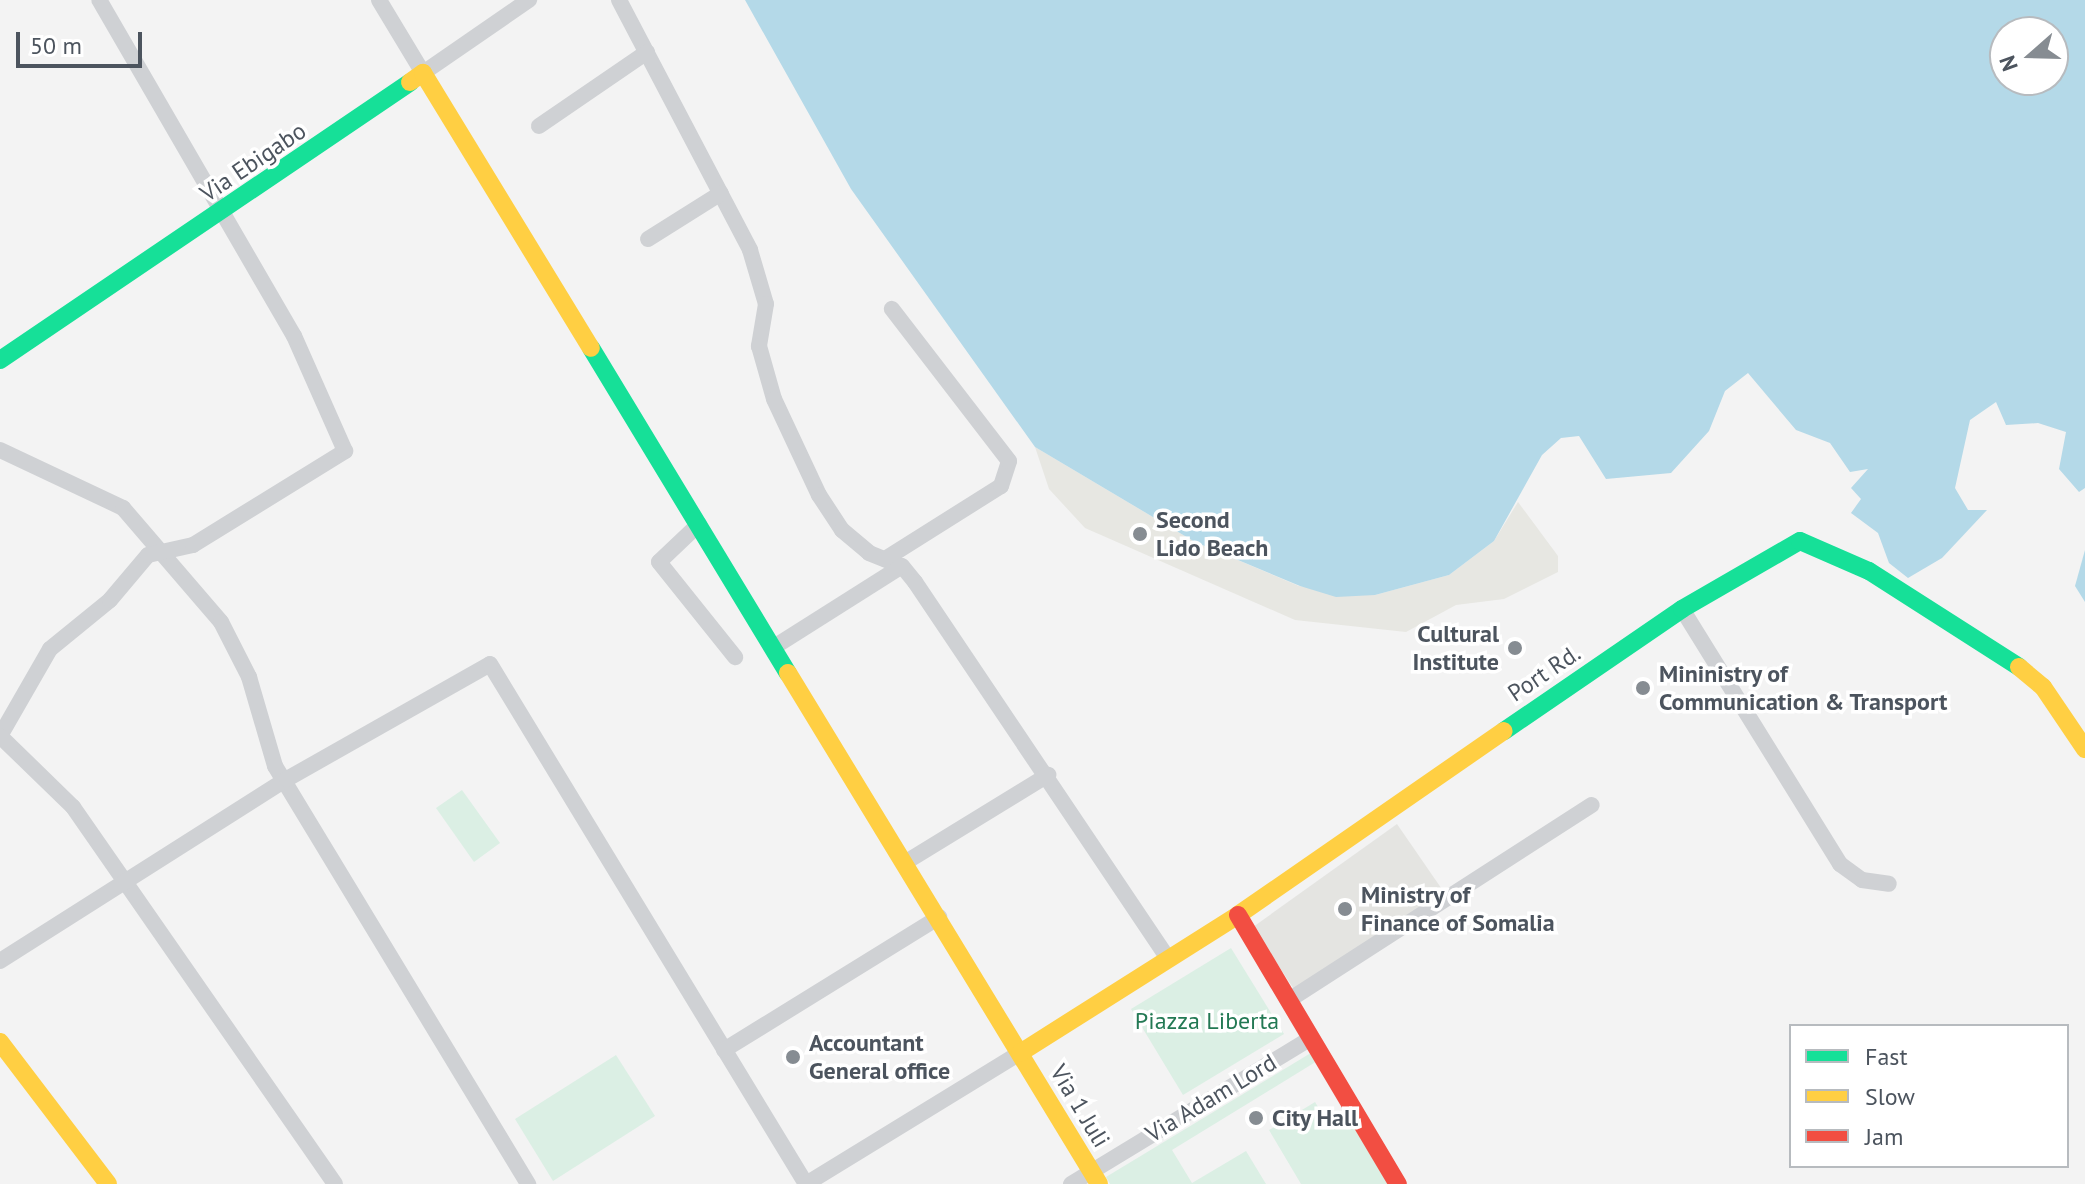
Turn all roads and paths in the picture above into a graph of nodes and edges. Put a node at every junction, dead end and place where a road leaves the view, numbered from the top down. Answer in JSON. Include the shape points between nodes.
{"nodes":[{"id":1,"x":99,"y":0,"type":"edge"},
{"id":2,"x":379,"y":0,"type":"edge"},
{"id":3,"x":529,"y":0,"type":"edge"},
{"id":4,"x":619,"y":0,"type":"edge"},
{"id":5,"x":647,"y":52,"type":"junction"},
{"id":6,"x":423,"y":73,"type":"junction"},
{"id":7,"x":539,"y":126,"type":"dead end"},
{"id":8,"x":721,"y":193,"type":"junction"},
{"id":9,"x":224,"y":211,"type":"junction"},
{"id":10,"x":648,"y":239,"type":"dead end"},
{"id":11,"x":892,"y":309,"type":"dead end"},
{"id":12,"x":0,"y":360,"type":"edge"},
{"id":13,"x":0,"y":450,"type":"edge"},
{"id":14,"x":699,"y":524,"type":"junction"},
{"id":15,"x":166,"y":550,"type":"junction"},
{"id":16,"x":885,"y":559,"type":"junction"},
{"id":17,"x":902,"y":566,"type":"junction"},
{"id":18,"x":1682,"y":609,"type":"junction"},
{"id":19,"x":774,"y":647,"type":"junction"},
{"id":20,"x":735,"y":657,"type":"dead end"},
{"id":21,"x":0,"y":736,"type":"edge"},
{"id":22,"x":2085,"y":749,"type":"edge"},
{"id":23,"x":1048,"y":775,"type":"junction"},
{"id":24,"x":287,"y":779,"type":"junction"},
{"id":25,"x":1592,"y":805,"type":"dead end"},
{"id":26,"x":906,"y":862,"type":"junction"},
{"id":27,"x":128,"y":884,"type":"junction"},
{"id":28,"x":1889,"y":884,"type":"dead end"},
{"id":29,"x":1238,"y":915,"type":"junction"},
{"id":30,"x":939,"y":917,"type":"junction"},
{"id":31,"x":1168,"y":958,"type":"junction"},
{"id":32,"x":0,"y":961,"type":"edge"},
{"id":33,"x":1289,"y":1000,"type":"junction"},
{"id":34,"x":1311,"y":1038,"type":"junction"},
{"id":35,"x":0,"y":1042,"type":"edge"},
{"id":36,"x":724,"y":1050,"type":"junction"},
{"id":37,"x":1020,"y":1053,"type":"junction"},
{"id":38,"x":0,"y":1072,"type":"edge"},
{"id":39,"x":1095,"y":1178,"type":"edge"},
{"id":40,"x":85,"y":1184,"type":"edge"},
{"id":41,"x":108,"y":1184,"type":"edge"},
{"id":42,"x":335,"y":1184,"type":"edge"},
{"id":43,"x":528,"y":1184,"type":"edge"},
{"id":44,"x":806,"y":1184,"type":"edge"},
{"id":45,"x":1071,"y":1184,"type":"edge"},
{"id":46,"x":1398,"y":1184,"type":"edge"}],
"edges":[{"from":1,"to":9,"type":"street"},
{"from":2,"to":6,"type":"street"},
{"from":3,"to":6,"type":"street","name":"Via Ebigabo"},
{"from":4,"to":5,"type":"street"},
{"from":5,"to":7,"type":"street"},
{"from":5,"to":8,"type":"street"},
{"from":6,"to":9,"type":"main road","name":"Via Ebigabo"},
{"from":6,"to":14,"type":"main road","name":"Via 1 Juli"},
{"from":8,"to":10,"type":"street"},
{"from":8,"to":16,"type":"street","via":[[761,275],[759,346],[785,429],[842,530]]},
{"from":9,"to":12,"type":"main road","name":"Via Ebigabo"},
{"from":9,"to":15,"type":"street","via":[[232,237],[294,336],[345,451],[193,545]]},
{"from":11,"to":16,"type":"street","via":[[1009,461],[1001,486]]},
{"from":13,"to":15,"type":"street","via":[[107,498]]},
{"from":14,"to":19,"type":"main road","name":"Via 1 Juli"},
{"from":14,"to":20,"type":"street","via":[[659,562]]},
{"from":15,"to":21,"type":"street","via":[[148,555],[110,600],[50,649]]},
{"from":15,"to":24,"type":"street","via":[[241,656],[264,742]]},
{"from":16,"to":17,"type":"street"},
{"from":17,"to":19,"type":"street"},
{"from":17,"to":23,"type":"street"},
{"from":18,"to":22,"type":"main road","name":"Port Rd.","via":[[1778,548],[1818,543],[1998,649],[2043,687]]},
{"from":18,"to":28,"type":"street","via":[[1840,864],[1862,880]]},
{"from":18,"to":29,"type":"main road","name":"Port Rd."},
{"from":19,"to":26,"type":"main road","name":"Via 1 Juli"},
{"from":21,"to":27,"type":"street","via":[[55,785]]},
{"from":23,"to":26,"type":"street"},
{"from":23,"to":31,"type":"street"},
{"from":24,"to":27,"type":"street"},
{"from":24,"to":36,"type":"street","via":[[490,664]]},
{"from":24,"to":43,"type":"street"},
{"from":25,"to":33,"type":"street"},
{"from":26,"to":30,"type":"main road","name":"Via 1 Juli"},
{"from":27,"to":32,"type":"street"},
{"from":27,"to":42,"type":"street"},
{"from":29,"to":31,"type":"main road","name":"Port Rd."},
{"from":29,"to":33,"type":"main road"},
{"from":30,"to":36,"type":"street"},
{"from":30,"to":37,"type":"main road","name":"Via 1 Juli"},
{"from":31,"to":37,"type":"main road","name":"Port Rd."},
{"from":33,"to":34,"type":"main road"},
{"from":34,"to":39,"type":"street","name":"Via Adam Lord"},
{"from":34,"to":46,"type":"main road"},
{"from":35,"to":41,"type":"main road"},
{"from":36,"to":44,"type":"street"},
{"from":37,"to":39,"type":"main road","name":"Via 1 Juli"},
{"from":37,"to":44,"type":"street"},
{"from":38,"to":40,"type":"main road"},
{"from":39,"to":45,"type":"street","name":"Via Adam Lord"}]}
